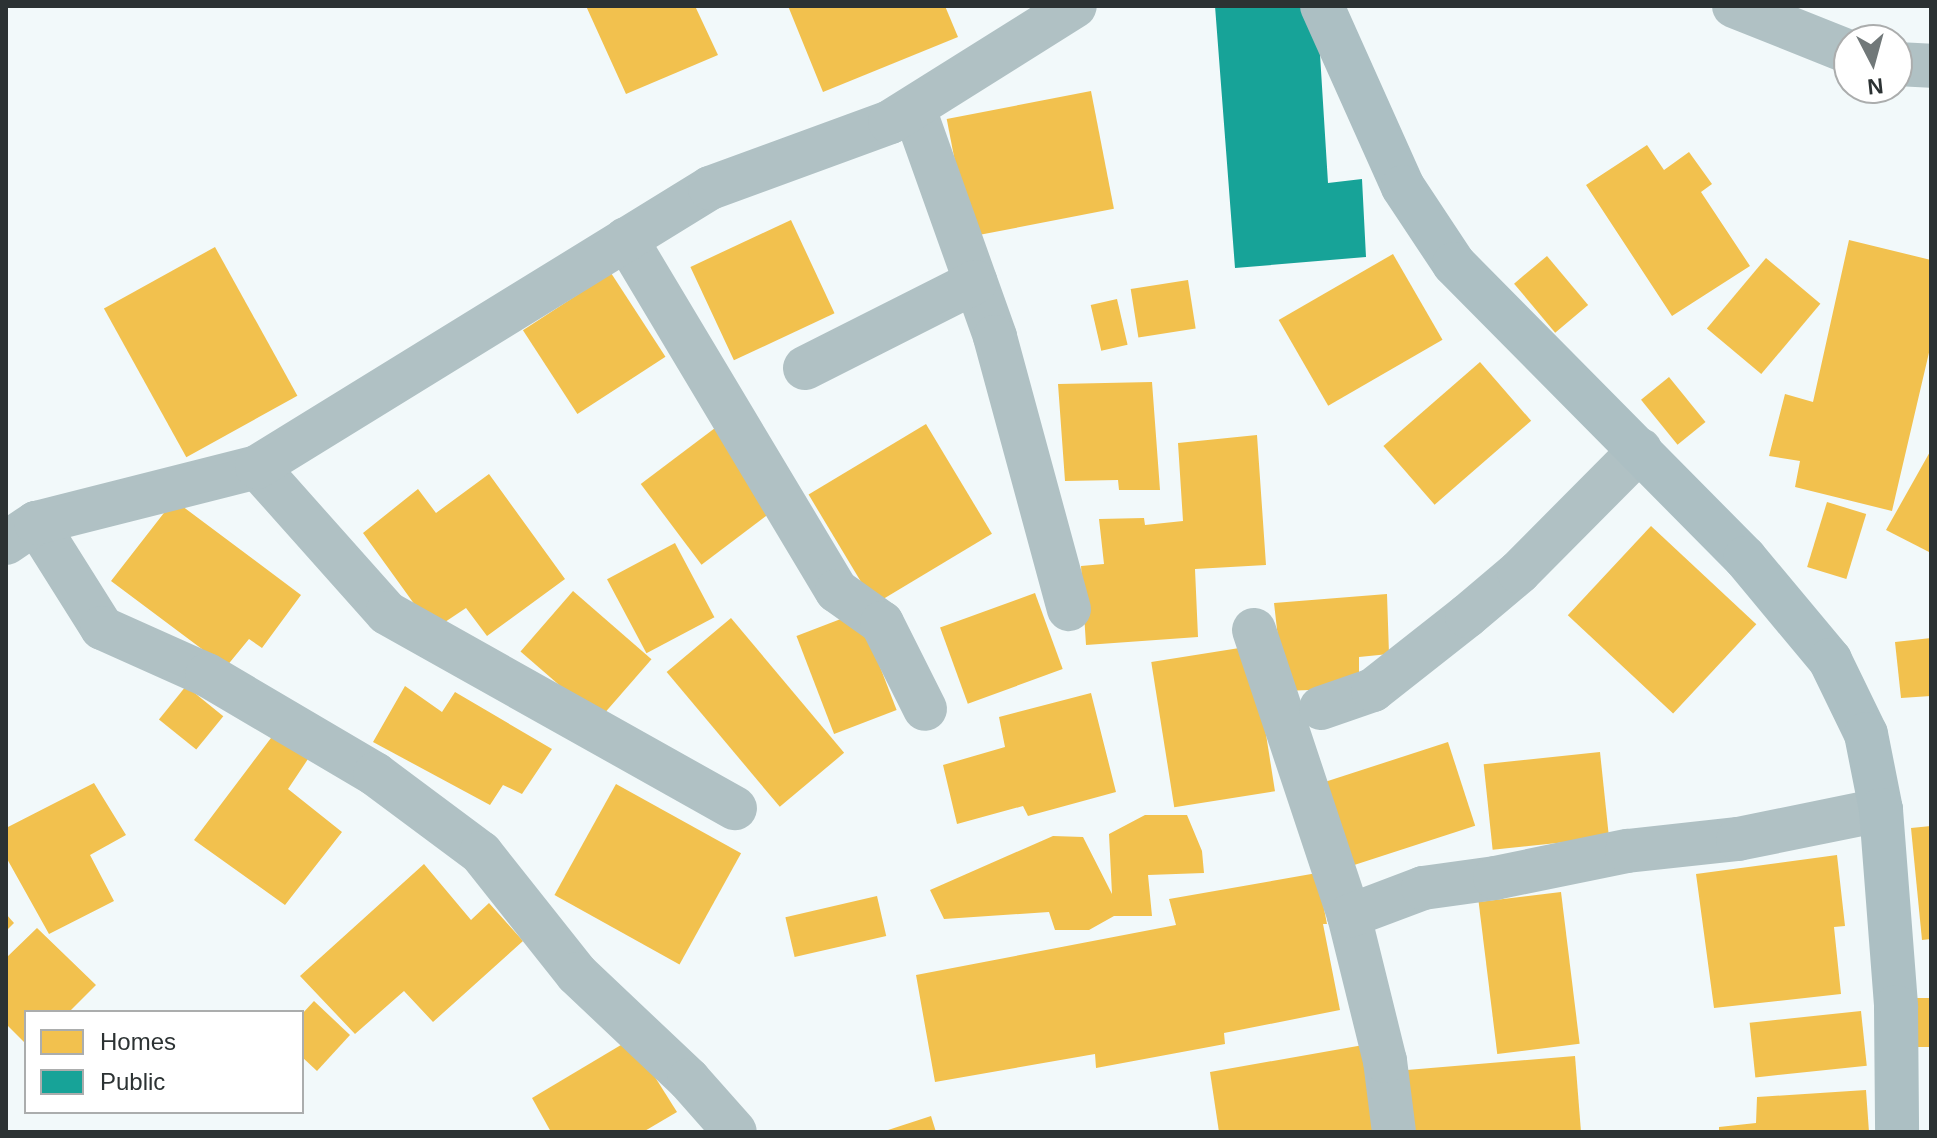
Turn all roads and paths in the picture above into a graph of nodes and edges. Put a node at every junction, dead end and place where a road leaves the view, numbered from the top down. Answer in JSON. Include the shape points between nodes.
{"nodes":[{"id":1,"x":1075,"y":6,"type":"edge"},
{"id":2,"x":1322,"y":6,"type":"edge"},
{"id":3,"x":1734,"y":6,"type":"edge"},
{"id":4,"x":1833,"y":46,"type":"edge"},
{"id":5,"x":914,"y":109,"type":"junction"},
{"id":6,"x":626,"y":239,"type":"junction"},
{"id":7,"x":975,"y":282,"type":"junction"},
{"id":8,"x":805,"y":368,"type":"dead end"},
{"id":9,"x":1640,"y":450,"type":"junction"},
{"id":10,"x":257,"y":467,"type":"junction"},
{"id":11,"x":21,"y":533,"type":"edge"},
{"id":12,"x":1069,"y":609,"type":"dead end"},
{"id":13,"x":1254,"y":630,"type":"dead end"},
{"id":14,"x":1321,"y":708,"type":"dead end"},
{"id":15,"x":925,"y":709,"type":"dead end"},
{"id":16,"x":735,"y":808,"type":"dead end"},
{"id":17,"x":1881,"y":810,"type":"junction"},
{"id":18,"x":1349,"y":916,"type":"junction"},
{"id":19,"x":735,"y":1132,"type":"edge"},
{"id":20,"x":1394,"y":1132,"type":"edge"},
{"id":21,"x":1897,"y":1132,"type":"edge"}],
"edges":[{"from":1,"to":5,"type":"street"},
{"from":2,"to":9,"type":"street","via":[[1403,187],[1454,264]]},
{"from":3,"to":4,"type":"street"},
{"from":5,"to":6,"type":"street","via":[[710,188]]},
{"from":5,"to":7,"type":"street"},
{"from":6,"to":10,"type":"street"},
{"from":6,"to":15,"type":"street","via":[[837,591],[882,623]]},
{"from":7,"to":8,"type":"street"},
{"from":7,"to":12,"type":"street","via":[[995,337]]},
{"from":9,"to":14,"type":"street","via":[[1519,572],[1467,616],[1373,690]]},
{"from":9,"to":17,"type":"street","via":[[1745,558],[1830,660],[1866,734]]},
{"from":10,"to":11,"type":"street"},
{"from":10,"to":16,"type":"street","via":[[387,613]]},
{"from":11,"to":19,"type":"street","via":[[102,628],[207,675],[375,774],[481,853],[577,974],[689,1080]]},
{"from":13,"to":18,"type":"street"},
{"from":17,"to":18,"type":"street","via":[[1738,839],[1627,851],[1423,888]]},
{"from":17,"to":21,"type":"street","via":[[1896,1007]]},
{"from":18,"to":20,"type":"street","via":[[1385,1061]]}]}
